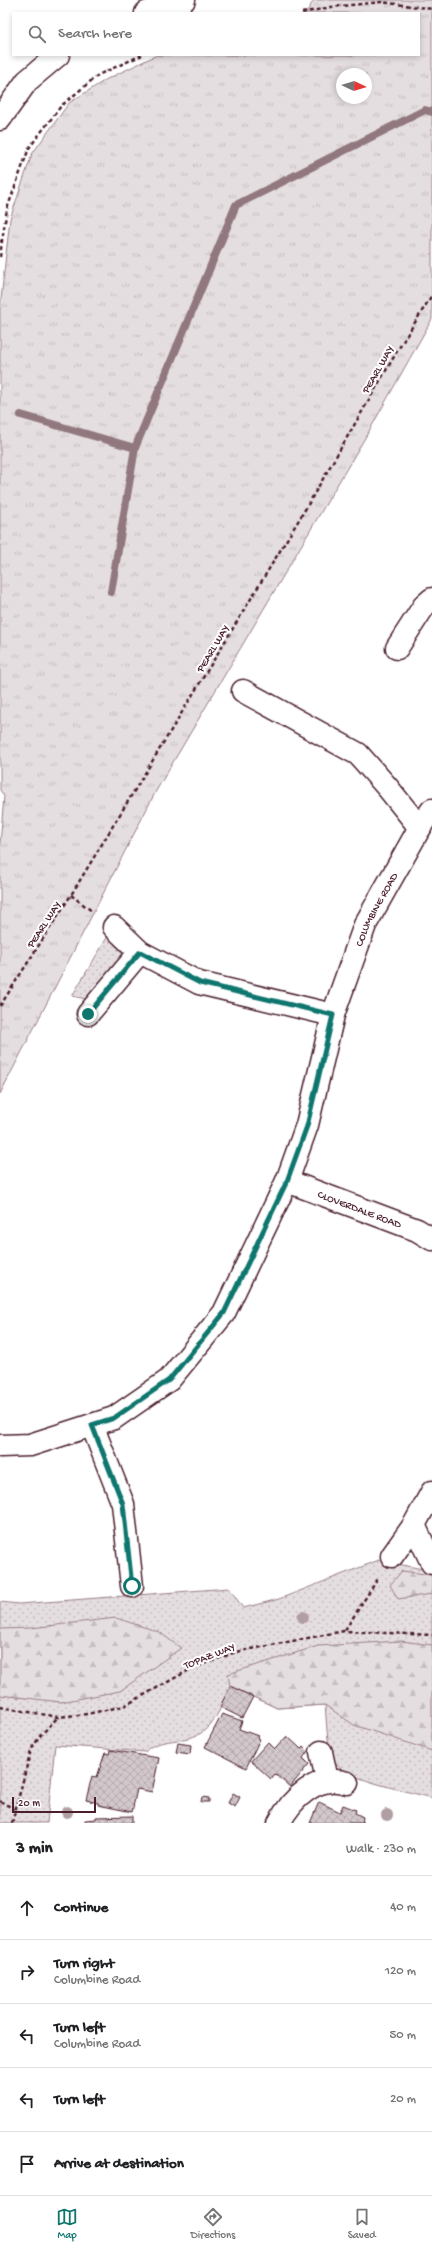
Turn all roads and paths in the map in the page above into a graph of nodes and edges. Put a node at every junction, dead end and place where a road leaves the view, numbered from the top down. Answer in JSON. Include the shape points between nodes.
{"nodes":[{"id":1,"x":184,"y":0,"type":"edge"},
{"id":2,"x":432,"y":9,"type":"edge"},
{"id":3,"x":149,"y":12,"type":"edge"},
{"id":4,"x":307,"y":12,"type":"edge"},
{"id":5,"x":57,"y":56,"type":"edge"},
{"id":6,"x":140,"y":56,"type":"edge"},
{"id":7,"x":3,"y":107,"type":"edge"},
{"id":8,"x":1,"y":241,"type":"edge"},
{"id":9,"x":0,"y":257,"type":"edge"},
{"id":10,"x":432,"y":295,"type":"edge"},
{"id":11,"x":432,"y":599,"type":"edge"},
{"id":12,"x":397,"y":648,"type":"dead end"},
{"id":13,"x":243,"y":691,"type":"dead end"},
{"id":14,"x":432,"y":810,"type":"edge"},
{"id":15,"x":420,"y":828,"type":"junction"},
{"id":16,"x":114,"y":927,"type":"dead end"},
{"id":17,"x":140,"y":952,"type":"junction"},
{"id":18,"x":0,"y":1006,"type":"edge"},
{"id":19,"x":88,"y":1014,"type":"dead end"},
{"id":20,"x":333,"y":1015,"type":"junction"},
{"id":21,"x":287,"y":1181,"type":"junction"},
{"id":22,"x":432,"y":1239,"type":"edge"},
{"id":23,"x":92,"y":1425,"type":"junction"},
{"id":24,"x":0,"y":1446,"type":"edge"},
{"id":25,"x":432,"y":1492,"type":"edge"},
{"id":26,"x":414,"y":1525,"type":"junction"},
{"id":27,"x":392,"y":1556,"type":"joint"},
{"id":28,"x":432,"y":1563,"type":"edge"},
{"id":29,"x":132,"y":1586,"type":"dead end"},
{"id":30,"x":344,"y":1631,"type":"junction"},
{"id":31,"x":432,"y":1635,"type":"edge"},
{"id":32,"x":0,"y":1707,"type":"edge"},
{"id":33,"x":58,"y":1717,"type":"junction"},
{"id":34,"x":321,"y":1752,"type":"dead end"},
{"id":35,"x":0,"y":1801,"type":"edge"},
{"id":36,"x":14,"y":1809,"type":"junction"},
{"id":37,"x":12,"y":1823,"type":"edge"},
{"id":38,"x":279,"y":1823,"type":"edge"}],
"edges":[{"from":1,"to":3,"type":"street"},
{"from":2,"to":4,"type":"path","via":[[382,2]]},
{"from":5,"to":7,"type":"street"},
{"from":6,"to":8,"type":"path","via":[[98,75],[61,106],[29,148],[7,209]]},
{"from":8,"to":9,"type":"path"},
{"from":10,"to":18,"type":"path","name":"PEARL WAY","via":[[71,895]]},
{"from":11,"to":12,"type":"street","via":[[424,606]]},
{"from":13,"to":15,"type":"street","via":[[358,754]]},
{"from":14,"to":15,"type":"street","name":"COLUMBINE ROAD"},
{"from":15,"to":20,"type":"street","name":"COLUMBINE ROAD","via":[[365,925]]},
{"from":16,"to":17,"type":"street"},
{"from":17,"to":19,"type":"street"},
{"from":17,"to":20,"type":"street","via":[[200,983]]},
{"from":20,"to":21,"type":"street","name":"COLUMBINE ROAD","via":[[307,1126]]},
{"from":21,"to":22,"type":"street","name":"CLOVERDALE ROAD","via":[[417,1230]]},
{"from":21,"to":23,"type":"street","name":"COLUMBINE ROAD","via":[[224,1313],[169,1380],[114,1418]]},
{"from":23,"to":24,"type":"street","name":"COLUMBINE ROAD","via":[[30,1445]]},
{"from":23,"to":29,"type":"street","via":[[123,1504]]},
{"from":25,"to":26,"type":"street"},
{"from":26,"to":27,"type":"street"},
{"from":26,"to":28,"type":"street"},
{"from":27,"to":30,"type":"path"},
{"from":30,"to":31,"type":"path","name":"TOPAZ WAY"},
{"from":30,"to":33,"type":"path","name":"TOPAZ WAY","via":[[236,1652],[193,1668],[124,1706]]},
{"from":32,"to":33,"type":"path","name":"TOPAZ WAY"},
{"from":33,"to":36,"type":"path","via":[[31,1750]]},
{"from":34,"to":38,"type":"street","via":[[337,1782],[316,1784],[298,1798]]},
{"from":35,"to":36,"type":"path"},
{"from":36,"to":37,"type":"path"}]}
